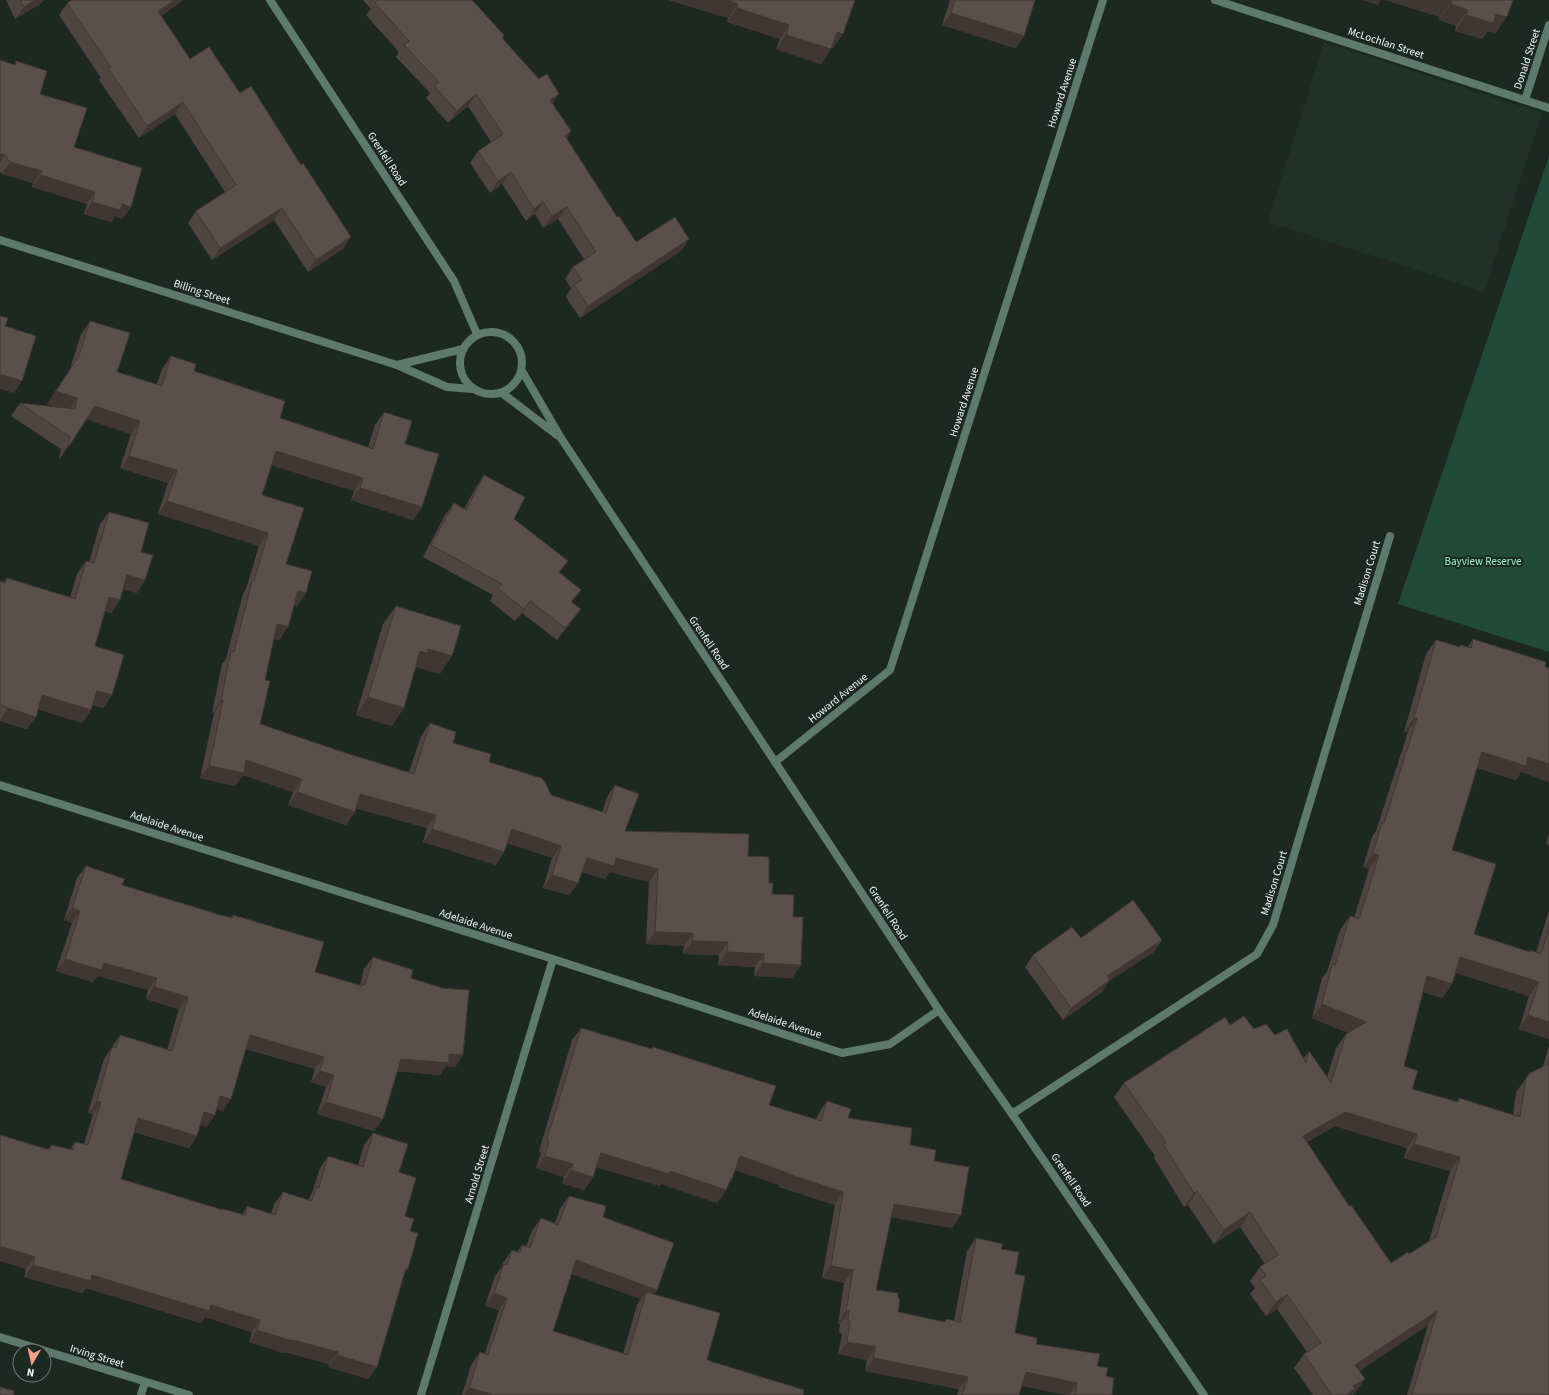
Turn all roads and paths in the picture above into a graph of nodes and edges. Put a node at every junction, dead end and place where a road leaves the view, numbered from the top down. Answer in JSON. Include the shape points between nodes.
{"nodes":[{"id":1,"x":270,"y":0,"type":"edge"},
{"id":2,"x":1103,"y":0,"type":"edge"},
{"id":3,"x":1215,"y":0,"type":"edge"},
{"id":4,"x":1549,"y":25,"type":"edge"},
{"id":5,"x":1525,"y":100,"type":"junction"},
{"id":6,"x":1549,"y":108,"type":"edge"},
{"id":7,"x":0,"y":240,"type":"edge"},
{"id":8,"x":477,"y":334,"type":"junction"},
{"id":9,"x":463,"y":349,"type":"junction"},
{"id":10,"x":397,"y":366,"type":"junction"},
{"id":11,"x":522,"y":371,"type":"junction"},
{"id":12,"x":473,"y":389,"type":"junction"},
{"id":13,"x":502,"y":393,"type":"junction"},
{"id":14,"x":561,"y":438,"type":"junction"},
{"id":15,"x":1390,"y":536,"type":"dead end"},
{"id":16,"x":775,"y":762,"type":"junction"},
{"id":17,"x":0,"y":785,"type":"edge"},
{"id":18,"x":553,"y":960,"type":"junction"},
{"id":19,"x":939,"y":1010,"type":"junction"},
{"id":20,"x":1012,"y":1114,"type":"junction"},
{"id":21,"x":0,"y":1337,"type":"edge"},
{"id":22,"x":145,"y":1382,"type":"junction"},
{"id":23,"x":141,"y":1395,"type":"edge"},
{"id":24,"x":188,"y":1395,"type":"edge"},
{"id":25,"x":421,"y":1395,"type":"edge"},
{"id":26,"x":1204,"y":1395,"type":"edge"}],
"edges":[{"from":1,"to":8,"type":"street","name":"Grenfell Road","via":[[454,281]]},
{"from":2,"to":16,"type":"street","name":"Howard Avenue","via":[[890,670]]},
{"from":3,"to":5,"type":"street","name":"McLochlan Street"},
{"from":4,"to":5,"type":"street","name":"Donald Street"},
{"from":5,"to":6,"type":"street","name":"McLochlan Street"},
{"from":7,"to":10,"type":"street","name":"Billing Street"},
{"from":8,"to":9,"type":"street"},
{"from":8,"to":11,"type":"street","via":[[497,332],[515,342],[521,350]]},
{"from":9,"to":10,"type":"street"},
{"from":9,"to":12,"type":"street","via":[[460,357],[462,375]]},
{"from":10,"to":12,"type":"street","name":"Billing Street","via":[[447,386]]},
{"from":11,"to":13,"type":"street","via":[[511,388]]},
{"from":11,"to":14,"type":"street","name":"Grenfell Road"},
{"from":12,"to":13,"type":"street","via":[[482,394]]},
{"from":13,"to":14,"type":"street","name":"Grenfell Road"},
{"from":14,"to":16,"type":"street","name":"Grenfell Road"},
{"from":15,"to":20,"type":"street","name":"Madison Court","via":[[1273,925],[1257,954]]},
{"from":16,"to":19,"type":"street","name":"Grenfell Road"},
{"from":17,"to":18,"type":"street","name":"Adelaide Avenue"},
{"from":18,"to":19,"type":"street","name":"Adelaide Avenue","via":[[842,1053],[890,1044]]},
{"from":18,"to":25,"type":"street","name":"Arnold Street"},
{"from":19,"to":20,"type":"street","name":"Grenfell Road"},
{"from":20,"to":26,"type":"street","name":"Grenfell Road"},
{"from":21,"to":22,"type":"street","name":"Irving Street"},
{"from":22,"to":23,"type":"street"},
{"from":22,"to":24,"type":"street","name":"Irving Street"}]}
